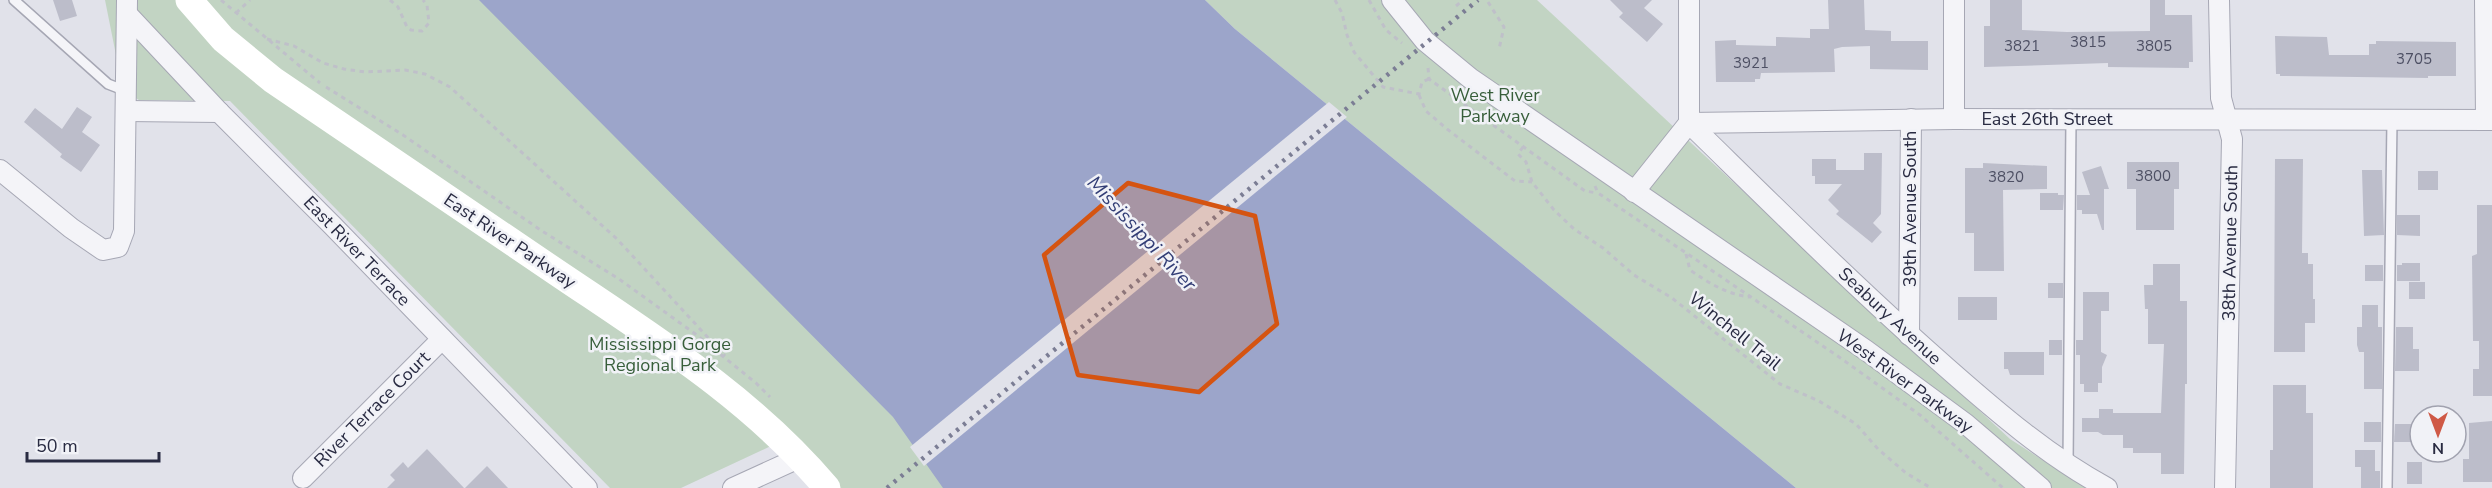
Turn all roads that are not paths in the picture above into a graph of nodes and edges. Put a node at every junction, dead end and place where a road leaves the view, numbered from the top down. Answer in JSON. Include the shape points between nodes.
{"nodes":[{"id":1,"x":14,"y":0,"type":"edge"},
{"id":2,"x":189,"y":0,"type":"edge"},
{"id":3,"x":1392,"y":0,"type":"edge"},
{"id":4,"x":1689,"y":0,"type":"edge"},
{"id":5,"x":1954,"y":0,"type":"edge"},
{"id":6,"x":2219,"y":0,"type":"edge"},
{"id":7,"x":2485,"y":0,"type":"edge"},
{"id":8,"x":127,"y":7,"type":"edge"},
{"id":9,"x":126,"y":91,"type":"junction"},
{"id":10,"x":126,"y":111,"type":"junction"},
{"id":11,"x":219,"y":112,"type":"junction"},
{"id":12,"x":1911,"y":119,"type":"junction"},
{"id":13,"x":1954,"y":119,"type":"junction"},
{"id":14,"x":2072,"y":119,"type":"junction"},
{"id":15,"x":2226,"y":119,"type":"junction"},
{"id":16,"x":2392,"y":120,"type":"junction"},
{"id":17,"x":2489,"y":120,"type":"edge"},
{"id":18,"x":1689,"y":123,"type":"junction"},
{"id":19,"x":0,"y":170,"type":"edge"},
{"id":20,"x":1634,"y":192,"type":"junction"},
{"id":21,"x":1909,"y":335,"type":"junction"},
{"id":22,"x":442,"y":339,"type":"junction"},
{"id":23,"x":801,"y":457,"type":"junction"},
{"id":24,"x":2068,"y":465,"type":"junction"},
{"id":25,"x":303,"y":478,"type":"dead end"},
{"id":26,"x":587,"y":488,"type":"edge"},
{"id":27,"x":733,"y":488,"type":"edge"},
{"id":28,"x":827,"y":488,"type":"edge"},
{"id":29,"x":2042,"y":488,"type":"edge"},
{"id":30,"x":2107,"y":488,"type":"edge"},
{"id":31,"x":2225,"y":488,"type":"edge"},
{"id":32,"x":2387,"y":488,"type":"edge"}],
"edges":[{"from":1,"to":9,"type":"lane","via":[[108,84]]},
{"from":2,"to":23,"type":"street","name":"East River Parkway","via":[[223,39],[273,80],[694,365]]},
{"from":3,"to":20,"type":"street","name":"West River Parkway","via":[[1425,41],[1470,78]]},
{"from":4,"to":18,"type":"street"},
{"from":5,"to":13,"type":"street"},
{"from":6,"to":15,"type":"street","name":"38th Avenue South","via":[[2220,98]]},
{"from":7,"to":17,"type":"street"},
{"from":8,"to":9,"type":"street"},
{"from":8,"to":11,"type":"street","name":"East River Terrace"},
{"from":9,"to":10,"type":"street"},
{"from":10,"to":11,"type":"street"},
{"from":10,"to":19,"type":"street","via":[[124,231],[118,247],[103,250]]},
{"from":11,"to":22,"type":"street","name":"East River Terrace"},
{"from":12,"to":13,"type":"street","name":"East 26th Street"},
{"from":12,"to":18,"type":"street","name":"East 26th Street"},
{"from":12,"to":21,"type":"street","name":"39th Avenue South"},
{"from":13,"to":14,"type":"street","name":"East 26th Street"},
{"from":14,"to":15,"type":"street","name":"East 26th Street"},
{"from":14,"to":24,"type":"lane"},
{"from":15,"to":16,"type":"street","name":"East 26th Street"},
{"from":15,"to":31,"type":"street","name":"38th Avenue South","via":[[2232,139]]},
{"from":16,"to":17,"type":"street","name":"East 26th Street"},
{"from":16,"to":32,"type":"lane"},
{"from":18,"to":20,"type":"street"},
{"from":18,"to":21,"type":"street","name":"Seabury Avenue"},
{"from":20,"to":29,"type":"street","name":"West River Parkway","via":[[1867,351],[1966,424]]},
{"from":21,"to":24,"type":"street","name":"Seabury Avenue","via":[[2008,422]]},
{"from":22,"to":25,"type":"street","name":"River Terrace Court"},
{"from":22,"to":26,"type":"street","name":"East River Terrace"},
{"from":23,"to":27,"type":"street"},
{"from":23,"to":28,"type":"street","name":"East River Parkway"},
{"from":24,"to":30,"type":"street","name":"Seabury Avenue"}]}
